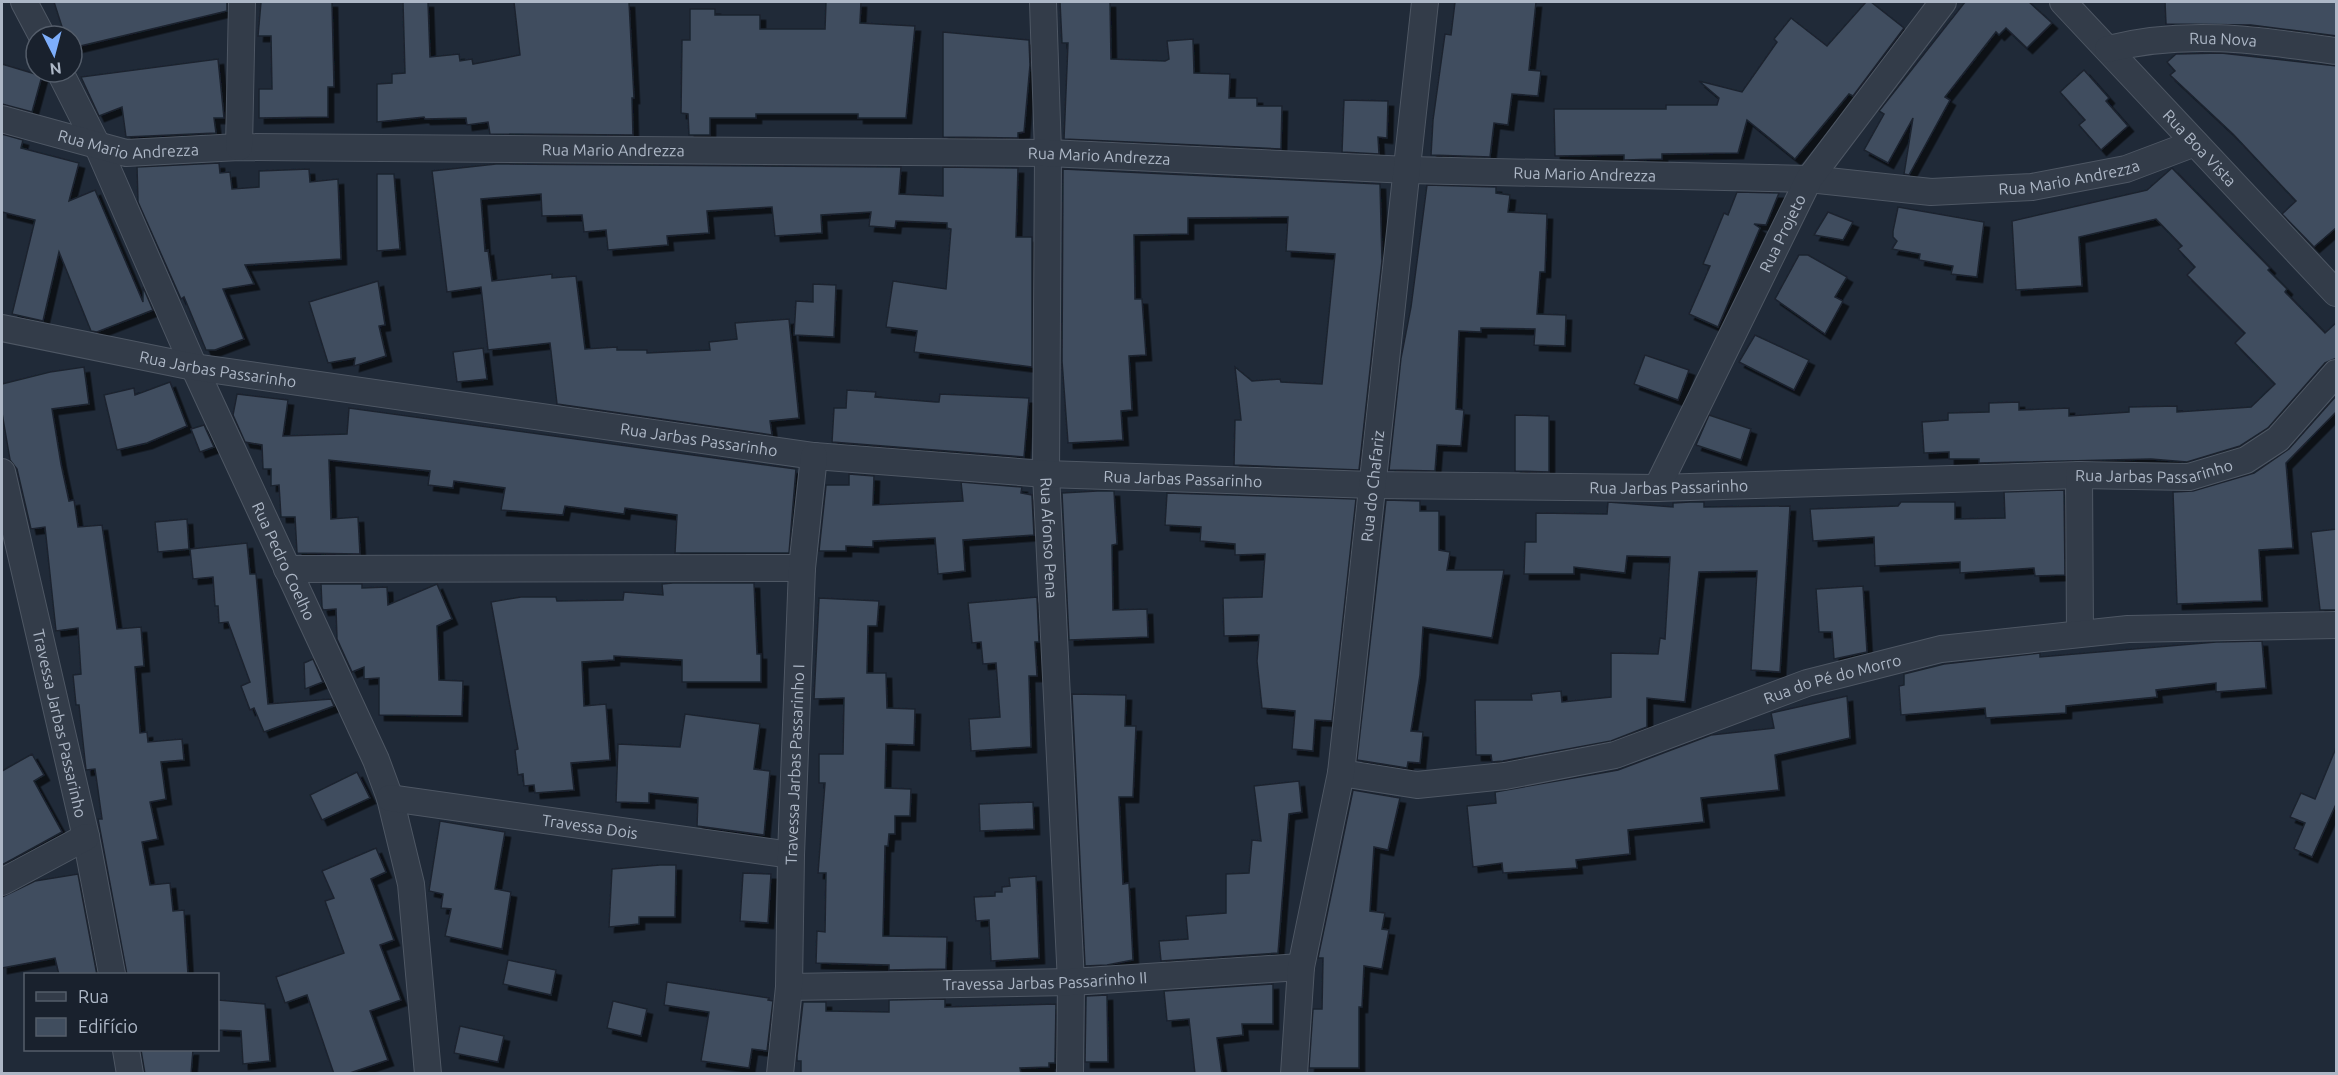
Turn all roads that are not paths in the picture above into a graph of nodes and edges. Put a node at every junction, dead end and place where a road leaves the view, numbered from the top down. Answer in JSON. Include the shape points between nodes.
{"nodes":[{"id":1,"x":24,"y":2,"type":"edge"},
{"id":2,"x":242,"y":2,"type":"edge"},
{"id":3,"x":1043,"y":2,"type":"edge"},
{"id":4,"x":1425,"y":2,"type":"edge"},
{"id":5,"x":1943,"y":2,"type":"edge"},
{"id":6,"x":2063,"y":2,"type":"edge"},
{"id":7,"x":36,"y":24,"type":"edge"},
{"id":8,"x":2108,"y":49,"type":"junction"},
{"id":9,"x":2337,"y":51,"type":"edge"},
{"id":10,"x":66,"y":84,"type":"edge"},
{"id":11,"x":2,"y":119,"type":"edge"},
{"id":12,"x":2194,"y":143,"type":"junction"},
{"id":13,"x":98,"y":147,"type":"junction"},
{"id":14,"x":239,"y":147,"type":"junction"},
{"id":15,"x":1048,"y":153,"type":"junction"},
{"id":16,"x":1409,"y":170,"type":"junction"},
{"id":17,"x":1809,"y":178,"type":"junction"},
{"id":18,"x":2337,"y":293,"type":"edge"},
{"id":19,"x":2,"y":328,"type":"edge"},
{"id":20,"x":194,"y":367,"type":"junction"},
{"id":21,"x":2337,"y":373,"type":"edge"},
{"id":22,"x":814,"y":456,"type":"junction"},
{"id":23,"x":2,"y":472,"type":"edge"},
{"id":24,"x":1046,"y":474,"type":"junction"},
{"id":25,"x":2079,"y":475,"type":"junction"},
{"id":26,"x":1373,"y":485,"type":"junction"},
{"id":27,"x":1657,"y":488,"type":"junction"},
{"id":28,"x":802,"y":568,"type":"junction"},
{"id":29,"x":287,"y":569,"type":"junction"},
{"id":30,"x":2337,"y":625,"type":"edge"},
{"id":31,"x":2080,"y":633,"type":"junction"},
{"id":32,"x":1341,"y":773,"type":"junction"},
{"id":33,"x":390,"y":798,"type":"junction"},
{"id":34,"x":86,"y":837,"type":"junction"},
{"id":35,"x":791,"y":855,"type":"junction"},
{"id":36,"x":2,"y":882,"type":"edge"},
{"id":37,"x":1301,"y":967,"type":"junction"},
{"id":38,"x":112,"y":973,"type":"edge"},
{"id":39,"x":1071,"y":982,"type":"junction"},
{"id":40,"x":789,"y":987,"type":"junction"},
{"id":41,"x":126,"y":1051,"type":"edge"},
{"id":42,"x":130,"y":1074,"type":"edge"},
{"id":43,"x":428,"y":1074,"type":"edge"},
{"id":44,"x":780,"y":1074,"type":"edge"},
{"id":45,"x":1070,"y":1074,"type":"edge"},
{"id":46,"x":1294,"y":1074,"type":"edge"}],
"edges":[{"from":1,"to":7,"type":"street"},
{"from":2,"to":14,"type":"street"},
{"from":3,"to":15,"type":"street","name":"Rua Afonso Pena"},
{"from":4,"to":16,"type":"street","name":"Rua do Chafariz"},
{"from":5,"to":17,"type":"street","name":"Rua Projeto"},
{"from":6,"to":8,"type":"street","name":"Rua Boa Vista"},
{"from":8,"to":9,"type":"street","name":"Rua Nova","via":[[2138,41],[2188,36],[2242,38]]},
{"from":8,"to":12,"type":"street","name":"Rua Boa Vista"},
{"from":10,"to":13,"type":"street","name":"Rua Pedro Coelho"},
{"from":11,"to":13,"type":"street","name":"Rua Mario Andrezza"},
{"from":12,"to":17,"type":"street","name":"Rua Mario Andrezza","via":[[2126,169],[2032,187],[1930,192]]},
{"from":12,"to":18,"type":"street","name":"Rua Boa Vista"},
{"from":13,"to":14,"type":"street","name":"Rua Mario Andrezza","via":[[126,153]]},
{"from":13,"to":20,"type":"street","name":"Rua Pedro Coelho"},
{"from":14,"to":15,"type":"street","name":"Rua Mario Andrezza"},
{"from":15,"to":16,"type":"street","name":"Rua Mario Andrezza"},
{"from":15,"to":24,"type":"street","name":"Rua Afonso Pena"},
{"from":16,"to":17,"type":"street","name":"Rua Mario Andrezza"},
{"from":16,"to":26,"type":"street","name":"Rua do Chafariz"},
{"from":17,"to":27,"type":"street","name":"Rua Projeto"},
{"from":19,"to":20,"type":"street","name":"Rua Jarbas Passarinho"},
{"from":20,"to":22,"type":"street","name":"Rua Jarbas Passarinho"},
{"from":20,"to":29,"type":"street","name":"Rua Pedro Coelho"},
{"from":21,"to":25,"type":"street","name":"Rua Jarbas Passarinho","via":[[2278,439],[2246,460],[2189,477]]},
{"from":22,"to":24,"type":"street","name":"Rua Jarbas Passarinho"},
{"from":22,"to":28,"type":"street","name":"Travessa Jarbas Passarinho I"},
{"from":23,"to":34,"type":"street","name":"Travessa Jarbas Passarinho"},
{"from":24,"to":26,"type":"street","name":"Rua Jarbas Passarinho"},
{"from":24,"to":39,"type":"street","name":"Rua Afonso Pena"},
{"from":25,"to":27,"type":"street","name":"Rua Jarbas Passarinho"},
{"from":25,"to":31,"type":"street"},
{"from":26,"to":27,"type":"street","name":"Rua Jarbas Passarinho"},
{"from":26,"to":32,"type":"street","name":"Rua do Chafariz"},
{"from":28,"to":29,"type":"street"},
{"from":28,"to":35,"type":"street","name":"Travessa Jarbas Passarinho I"},
{"from":29,"to":33,"type":"street","name":"Rua Pedro Coelho"},
{"from":30,"to":31,"type":"street","name":"Rua do Pé do Morro","via":[[2227,625]]},
{"from":31,"to":32,"type":"street","name":"Rua do Pé do Morro","via":[[1941,649],[1807,683],[1615,755],[1505,776],[1416,785]]},
{"from":32,"to":37,"type":"street","name":"Rua do Chafariz"},
{"from":33,"to":35,"type":"street","name":"Travessa Dois"},
{"from":33,"to":43,"type":"street","name":"Rua Pedro Coelho","via":[[411,884]]},
{"from":34,"to":36,"type":"street"},
{"from":34,"to":38,"type":"street","name":"Travessa Jarbas Passarinho"},
{"from":35,"to":40,"type":"street","name":"Travessa Jarbas Passarinho I"},
{"from":37,"to":39,"type":"street","name":"Travessa Jarbas Passarinho II"},
{"from":37,"to":46,"type":"street","name":"Rua do Chafariz"},
{"from":39,"to":40,"type":"street","name":"Travessa Jarbas Passarinho II"},
{"from":39,"to":45,"type":"street","name":"Rua Afonso Pena"},
{"from":40,"to":44,"type":"street","name":"Travessa Jarbas Passarinho I"},
{"from":41,"to":42,"type":"street"}]}
